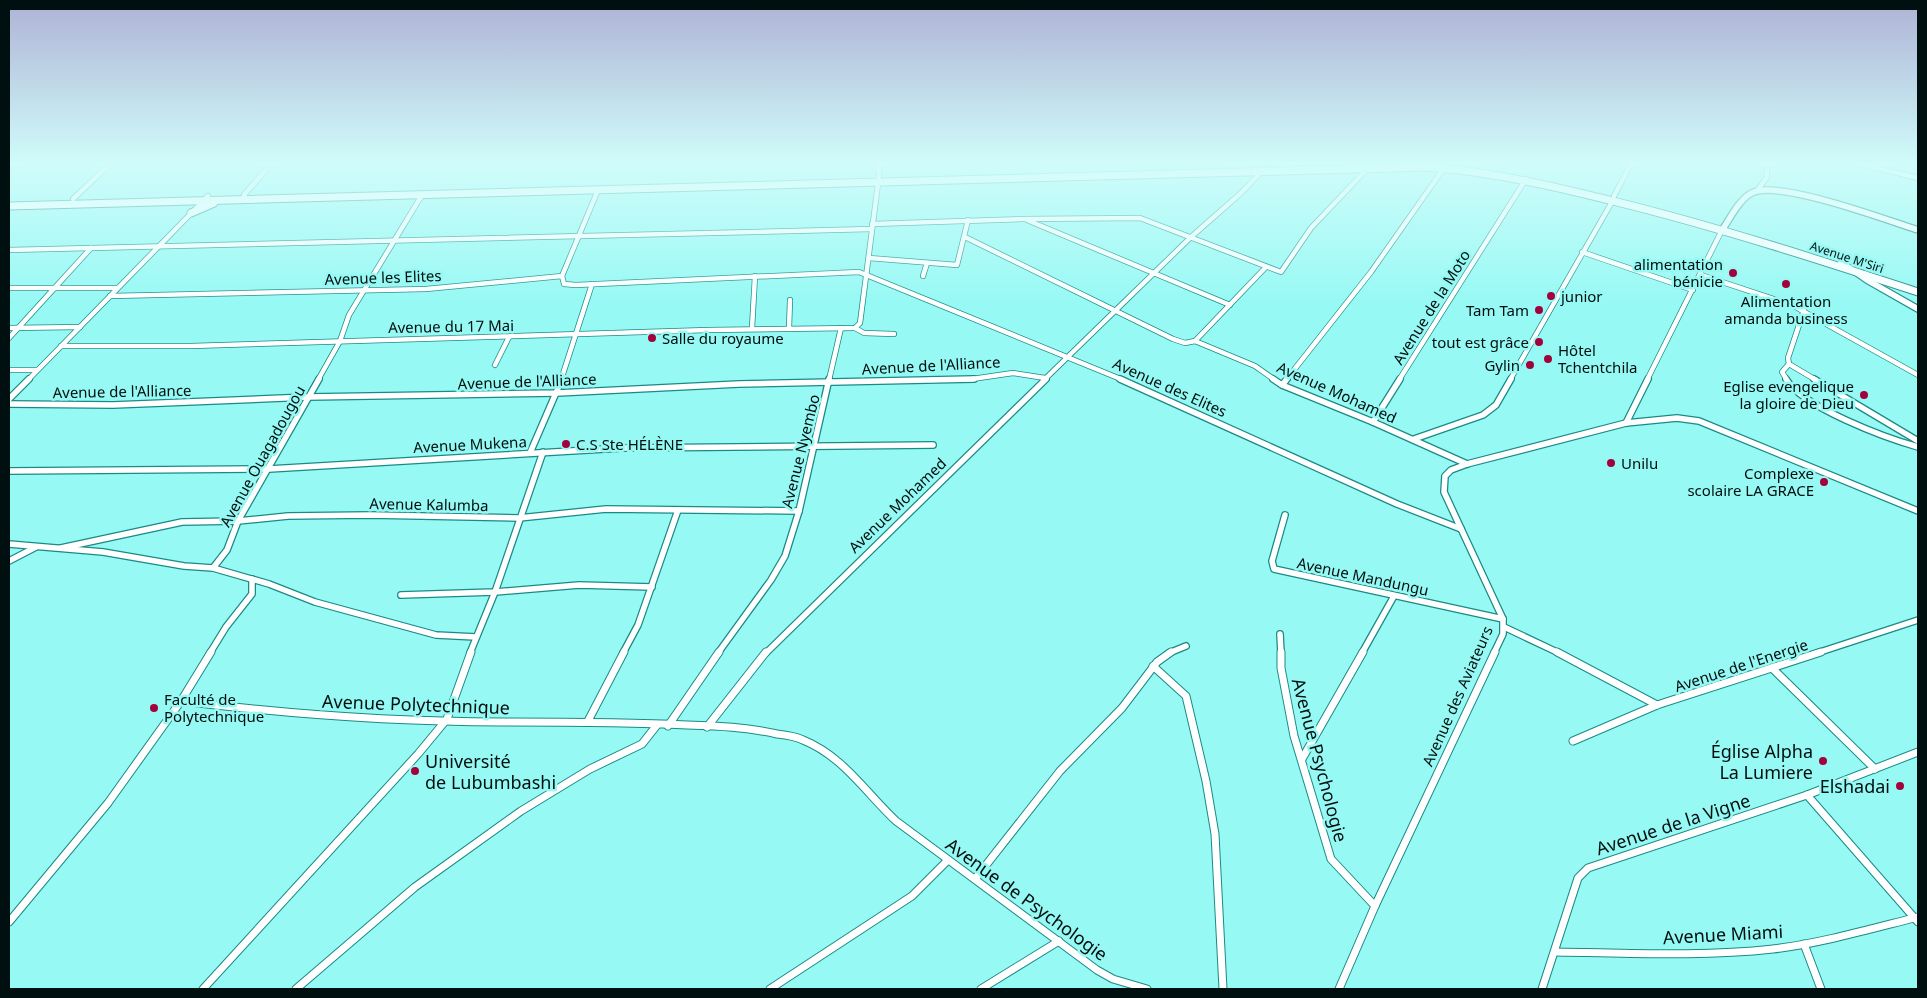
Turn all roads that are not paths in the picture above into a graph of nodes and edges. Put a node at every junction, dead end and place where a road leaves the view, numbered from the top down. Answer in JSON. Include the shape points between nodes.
{"nodes":[{"id":1,"x":195,"y":211,"type":"edge"},
{"id":2,"x":410,"y":211,"type":"edge"},
{"id":3,"x":590,"y":211,"type":"edge"},
{"id":4,"x":874,"y":211,"type":"edge"},
{"id":5,"x":1221,"y":211,"type":"edge"},
{"id":6,"x":1327,"y":211,"type":"edge"},
{"id":7,"x":1415,"y":211,"type":"edge"},
{"id":8,"x":1506,"y":211,"type":"edge"},
{"id":9,"x":1606,"y":211,"type":"edge"},
{"id":10,"x":1660,"y":211,"type":"edge"},
{"id":11,"x":1737,"y":211,"type":"edge"},
{"id":12,"x":1852,"y":211,"type":"edge"},
{"id":13,"x":192,"y":212,"type":"joint"},
{"id":14,"x":1023,"y":219,"type":"junction"},
{"id":15,"x":968,"y":220,"type":"junction"},
{"id":16,"x":872,"y":226,"type":"junction"},
{"id":17,"x":1724,"y":228,"type":"junction"},
{"id":18,"x":1918,"y":230,"type":"edge"},
{"id":19,"x":581,"y":235,"type":"junction"},
{"id":20,"x":965,"y":237,"type":"junction"},
{"id":21,"x":1191,"y":237,"type":"junction"},
{"id":22,"x":393,"y":242,"type":"junction"},
{"id":23,"x":159,"y":246,"type":"junction"},
{"id":24,"x":91,"y":248,"type":"junction"},
{"id":25,"x":9,"y":250,"type":"edge"},
{"id":26,"x":1582,"y":252,"type":"junction"},
{"id":27,"x":869,"y":258,"type":"junction"},
{"id":28,"x":1841,"y":262,"type":"junction"},
{"id":29,"x":927,"y":263,"type":"junction"},
{"id":30,"x":1266,"y":266,"type":"junction"},
{"id":31,"x":1851,"y":270,"type":"junction"},
{"id":32,"x":1155,"y":273,"type":"junction"},
{"id":33,"x":1701,"y":274,"type":"junction"},
{"id":34,"x":866,"y":275,"type":"junction"},
{"id":35,"x":562,"y":276,"type":"junction"},
{"id":36,"x":755,"y":276,"type":"junction"},
{"id":37,"x":923,"y":276,"type":"dead end"},
{"id":38,"x":592,"y":284,"type":"junction"},
{"id":39,"x":1918,"y":286,"type":"edge"},
{"id":40,"x":9,"y":288,"type":"edge"},
{"id":41,"x":54,"y":288,"type":"junction"},
{"id":42,"x":117,"y":288,"type":"junction"},
{"id":43,"x":363,"y":290,"type":"junction"},
{"id":44,"x":1693,"y":290,"type":"junction"},
{"id":45,"x":1918,"y":292,"type":"edge"},
{"id":46,"x":110,"y":296,"type":"junction"},
{"id":47,"x":790,"y":300,"type":"dead end"},
{"id":48,"x":1230,"y":305,"type":"junction"},
{"id":49,"x":1918,"y":309,"type":"edge"},
{"id":50,"x":1804,"y":310,"type":"junction"},
{"id":51,"x":1116,"y":312,"type":"junction"},
{"id":52,"x":80,"y":327,"type":"junction"},
{"id":53,"x":9,"y":328,"type":"edge"},
{"id":54,"x":19,"y":328,"type":"junction"},
{"id":55,"x":752,"y":328,"type":"junction"},
{"id":56,"x":790,"y":328,"type":"junction"},
{"id":57,"x":841,"y":328,"type":"junction"},
{"id":58,"x":855,"y":328,"type":"junction"},
{"id":59,"x":894,"y":334,"type":"dead end"},
{"id":60,"x":574,"y":336,"type":"junction"},
{"id":61,"x":509,"y":337,"type":"junction"},
{"id":62,"x":9,"y":338,"type":"edge"},
{"id":63,"x":340,"y":341,"type":"junction"},
{"id":64,"x":1195,"y":341,"type":"junction"},
{"id":65,"x":61,"y":346,"type":"junction"},
{"id":66,"x":1068,"y":356,"type":"junction"},
{"id":67,"x":1789,"y":364,"type":"junction"},
{"id":68,"x":494,"y":365,"type":"dead end"},
{"id":69,"x":9,"y":370,"type":"edge"},
{"id":70,"x":37,"y":370,"type":"junction"},
{"id":71,"x":1918,"y":375,"type":"edge"},
{"id":72,"x":1045,"y":378,"type":"junction"},
{"id":73,"x":829,"y":383,"type":"junction"},
{"id":74,"x":1282,"y":385,"type":"junction"},
{"id":75,"x":557,"y":393,"type":"junction"},
{"id":76,"x":308,"y":397,"type":"junction"},
{"id":77,"x":9,"y":399,"type":"edge"},
{"id":78,"x":9,"y":404,"type":"edge"},
{"id":79,"x":1373,"y":422,"type":"junction"},
{"id":80,"x":1626,"y":423,"type":"junction"},
{"id":81,"x":1414,"y":439,"type":"junction"},
{"id":82,"x":1918,"y":442,"type":"edge"},
{"id":83,"x":933,"y":445,"type":"dead end"},
{"id":84,"x":814,"y":446,"type":"junction"},
{"id":85,"x":1918,"y":447,"type":"edge"},
{"id":86,"x":543,"y":452,"type":"junction"},
{"id":87,"x":530,"y":453,"type":"junction"},
{"id":88,"x":1467,"y":464,"type":"junction"},
{"id":89,"x":269,"y":469,"type":"junction"},
{"id":90,"x":9,"y":471,"type":"edge"},
{"id":91,"x":678,"y":510,"type":"junction"},
{"id":92,"x":798,"y":511,"type":"junction"},
{"id":93,"x":1918,"y":511,"type":"edge"},
{"id":94,"x":1285,"y":515,"type":"dead end"},
{"id":95,"x":519,"y":518,"type":"junction"},
{"id":96,"x":238,"y":521,"type":"junction"},
{"id":97,"x":1461,"y":529,"type":"junction"},
{"id":98,"x":9,"y":544,"type":"edge"},
{"id":99,"x":37,"y":546,"type":"junction"},
{"id":100,"x":61,"y":548,"type":"junction"},
{"id":101,"x":9,"y":561,"type":"edge"},
{"id":102,"x":214,"y":568,"type":"junction"},
{"id":103,"x":252,"y":579,"type":"junction"},
{"id":104,"x":652,"y":588,"type":"junction"},
{"id":105,"x":495,"y":592,"type":"junction"},
{"id":106,"x":401,"y":595,"type":"dead end"},
{"id":107,"x":1394,"y":596,"type":"junction"},
{"id":108,"x":1918,"y":620,"type":"edge"},
{"id":109,"x":1503,"y":623,"type":"junction"},
{"id":110,"x":1280,"y":634,"type":"dead end"},
{"id":111,"x":476,"y":638,"type":"junction"},
{"id":112,"x":1186,"y":646,"type":"dead end"},
{"id":113,"x":1153,"y":666,"type":"junction"},
{"id":114,"x":1772,"y":668,"type":"junction"},
{"id":115,"x":181,"y":701,"type":"junction"},
{"id":116,"x":1657,"y":704,"type":"junction"},
{"id":117,"x":447,"y":719,"type":"junction"},
{"id":118,"x":588,"y":721,"type":"junction"},
{"id":119,"x":657,"y":725,"type":"junction"},
{"id":120,"x":668,"y":726,"type":"junction"},
{"id":121,"x":707,"y":727,"type":"junction"},
{"id":122,"x":1573,"y":740,"type":"dead end"},
{"id":123,"x":1918,"y":752,"type":"edge"},
{"id":124,"x":1302,"y":759,"type":"junction"},
{"id":125,"x":1875,"y":769,"type":"junction"},
{"id":126,"x":1807,"y":795,"type":"junction"},
{"id":127,"x":896,"y":821,"type":"joint"},
{"id":128,"x":948,"y":860,"type":"junction"},
{"id":129,"x":975,"y":879,"type":"junction"},
{"id":130,"x":1374,"y":906,"type":"junction"},
{"id":131,"x":1917,"y":919,"type":"edge"},
{"id":132,"x":9,"y":922,"type":"edge"},
{"id":133,"x":1059,"y":941,"type":"junction"},
{"id":134,"x":1804,"y":944,"type":"junction"},
{"id":135,"x":1556,"y":952,"type":"junction"},
{"id":136,"x":203,"y":989,"type":"edge"},
{"id":137,"x":296,"y":989,"type":"edge"},
{"id":138,"x":770,"y":989,"type":"edge"},
{"id":139,"x":981,"y":989,"type":"edge"},
{"id":140,"x":1147,"y":989,"type":"edge"},
{"id":141,"x":1223,"y":989,"type":"edge"},
{"id":142,"x":1339,"y":989,"type":"edge"},
{"id":143,"x":1542,"y":989,"type":"edge"},
{"id":144,"x":1820,"y":989,"type":"edge"}],
"edges":[{"from":1,"to":13,"type":"highway"},
{"from":2,"to":22,"type":"street","name":"Avenue Ouagadougou"},
{"from":3,"to":19,"type":"street"},
{"from":4,"to":16,"type":"street"},
{"from":5,"to":21,"type":"street","name":"Avenue Mohamed"},
{"from":6,"to":30,"type":"street","via":[[1311,228],[1284,271]]},
{"from":7,"to":74,"type":"street"},
{"from":8,"to":79,"type":"street","name":"Avenue de la Moto"},
{"from":9,"to":26,"type":"street"},
{"from":10,"to":17,"type":"highway","name":"Avenue M'Siri"},
{"from":11,"to":17,"type":"street"},
{"from":12,"to":18,"type":"street"},
{"from":13,"to":23,"type":"street"},
{"from":14,"to":15,"type":"street"},
{"from":14,"to":21,"type":"street","via":[[1140,218]]},
{"from":14,"to":32,"type":"street"},
{"from":15,"to":16,"type":"street"},
{"from":15,"to":20,"type":"street"},
{"from":16,"to":19,"type":"street"},
{"from":16,"to":27,"type":"street"},
{"from":17,"to":28,"type":"highway","name":"Avenue M'Siri"},
{"from":17,"to":31,"type":"highway","name":"Avenue M'Siri"},
{"from":17,"to":33,"type":"street"},
{"from":19,"to":22,"type":"street"},
{"from":19,"to":35,"type":"street"},
{"from":20,"to":29,"type":"street","via":[[957,265]]},
{"from":20,"to":51,"type":"street","name":"Avenue Mohamed"},
{"from":21,"to":30,"type":"street"},
{"from":21,"to":32,"type":"street","name":"Avenue Mohamed"},
{"from":22,"to":23,"type":"street"},
{"from":22,"to":43,"type":"street","name":"Avenue Ouagadougou"},
{"from":23,"to":24,"type":"street"},
{"from":23,"to":42,"type":"street"},
{"from":24,"to":25,"type":"street"},
{"from":24,"to":41,"type":"street"},
{"from":26,"to":44,"type":"street"},
{"from":26,"to":81,"type":"street","via":[[1496,405],[1483,415]]},
{"from":27,"to":29,"type":"street"},
{"from":27,"to":34,"type":"street"},
{"from":28,"to":31,"type":"street"},
{"from":28,"to":39,"type":"highway","name":"Avenue M'Siri"},
{"from":29,"to":37,"type":"street"},
{"from":30,"to":48,"type":"street"},
{"from":31,"to":45,"type":"highway","name":"Avenue M'Siri"},
{"from":31,"to":49,"type":"street"},
{"from":32,"to":48,"type":"street"},
{"from":32,"to":51,"type":"street","name":"Avenue Mohamed"},
{"from":33,"to":44,"type":"street"},
{"from":33,"to":50,"type":"street"},
{"from":34,"to":36,"type":"street","name":"Avenue des Elites","via":[[852,271]]},
{"from":34,"to":58,"type":"street","via":[[860,323]]},
{"from":34,"to":66,"type":"street","name":"Avenue des Elites"},
{"from":35,"to":38,"type":"street","name":"Avenue des Elites","via":[[567,285]]},
{"from":35,"to":43,"type":"street","name":"Avenue les Elites","via":[[426,289]]},
{"from":36,"to":38,"type":"street","name":"Avenue des Elites"},
{"from":36,"to":55,"type":"street"},
{"from":38,"to":60,"type":"street"},
{"from":40,"to":41,"type":"street"},
{"from":41,"to":42,"type":"street"},
{"from":41,"to":54,"type":"street"},
{"from":42,"to":46,"type":"street"},
{"from":43,"to":46,"type":"street","name":"Avenue les Elites"},
{"from":43,"to":63,"type":"street","name":"Avenue Ouagadougou","via":[[349,314]]},
{"from":44,"to":80,"type":"street"},
{"from":46,"to":52,"type":"street"},
{"from":47,"to":56,"type":"street"},
{"from":48,"to":64,"type":"street"},
{"from":50,"to":67,"type":"street","via":[[1788,358]]},
{"from":50,"to":71,"type":"street"},
{"from":51,"to":64,"type":"street","name":"Avenue Mohamed","via":[[1179,341],[1190,344]]},
{"from":51,"to":66,"type":"street","name":"Avenue Mohamed"},
{"from":52,"to":54,"type":"street"},
{"from":52,"to":65,"type":"street"},
{"from":53,"to":54,"type":"street"},
{"from":54,"to":62,"type":"street"},
{"from":55,"to":56,"type":"street","name":"Avenue du 17 Mai"},
{"from":55,"to":60,"type":"street","name":"Avenue du 17 Mai"},
{"from":56,"to":57,"type":"street","name":"Avenue du 17 Mai"},
{"from":57,"to":58,"type":"street"},
{"from":57,"to":73,"type":"street","name":"Avenue Nyembo"},
{"from":58,"to":59,"type":"street","via":[[864,333]]},
{"from":60,"to":61,"type":"street","name":"Avenue du 17 Mai"},
{"from":60,"to":75,"type":"street"},
{"from":61,"to":63,"type":"street","name":"Avenue du 17 Mai"},
{"from":61,"to":68,"type":"street"},
{"from":63,"to":65,"type":"street","name":"Avenue du 17 Mai","via":[[168,348]]},
{"from":63,"to":76,"type":"street","name":"Avenue Ouagadougou"},
{"from":64,"to":74,"type":"street","name":"Avenue Mohamed","via":[[1255,366]]},
{"from":65,"to":70,"type":"street"},
{"from":66,"to":72,"type":"street","name":"Avenue Mohamed"},
{"from":66,"to":97,"type":"street","name":"Avenue des Elites","via":[[1397,504]]},
{"from":67,"to":82,"type":"street"},
{"from":67,"to":85,"type":"street","via":[[1782,372],[1783,376],[1810,400],[1849,421]]},
{"from":69,"to":70,"type":"street"},
{"from":70,"to":77,"type":"street"},
{"from":72,"to":73,"type":"street","name":"Avenue de l'Alliance","via":[[1013,373],[972,379]]},
{"from":72,"to":121,"type":"street","name":"Avenue Mohamed","via":[[771,646]]},
{"from":73,"to":75,"type":"street","name":"Avenue de l'Alliance"},
{"from":73,"to":84,"type":"street","name":"Avenue Nyembo"},
{"from":74,"to":79,"type":"street","name":"Avenue Mohamed"},
{"from":75,"to":76,"type":"street","name":"Avenue de l'Alliance"},
{"from":75,"to":87,"type":"street"},
{"from":76,"to":78,"type":"street","name":"Avenue de l'Alliance","via":[[113,405]]},
{"from":76,"to":89,"type":"street","name":"Avenue Ouagadougou"},
{"from":79,"to":81,"type":"street","name":"Avenue Mohamed"},
{"from":80,"to":88,"type":"street","name":"Avenue des Aviateurs"},
{"from":80,"to":93,"type":"street","name":"Avenue des Aviateurs","via":[[1694,419]]},
{"from":81,"to":88,"type":"street","name":"Avenue Mohamed"},
{"from":83,"to":84,"type":"street","name":"Avenue Mukena"},
{"from":84,"to":86,"type":"street","name":"Avenue Mukena"},
{"from":84,"to":92,"type":"street","name":"Avenue Nyembo"},
{"from":86,"to":87,"type":"street","name":"Avenue Mukena"},
{"from":86,"to":95,"type":"street"},
{"from":87,"to":89,"type":"street","name":"Avenue Mukena"},
{"from":88,"to":97,"type":"street","name":"Avenue des Aviateurs","via":[[1451,470],[1444,480],[1446,498]]},
{"from":89,"to":90,"type":"street","name":"Avenue Mukena"},
{"from":89,"to":96,"type":"street","name":"Avenue Ouagadougou"},
{"from":91,"to":92,"type":"street","name":"Avenue Kalumba"},
{"from":91,"to":95,"type":"street","name":"Avenue Kalumba","via":[[599,510]]},
{"from":91,"to":104,"type":"street"},
{"from":92,"to":120,"type":"street","name":"Avenue Nyembo","via":[[790,543],[778,568]]},
{"from":94,"to":107,"type":"street","name":"Avenue Mandungu","via":[[1272,561],[1274,569]]},
{"from":95,"to":96,"type":"street","name":"Avenue Kalumba","via":[[370,515],[288,516]]},
{"from":95,"to":105,"type":"street"},
{"from":96,"to":100,"type":"street","name":"Avenue Kalumba","via":[[182,522]]},
{"from":96,"to":102,"type":"street","name":"Avenue Ouagadougou","via":[[227,550]]},
{"from":97,"to":109,"type":"street","name":"Avenue des Aviateurs"},
{"from":98,"to":99,"type":"street"},
{"from":99,"to":100,"type":"street"},
{"from":99,"to":101,"type":"street"},
{"from":100,"to":102,"type":"street"},
{"from":102,"to":103,"type":"street"},
{"from":103,"to":111,"type":"street","via":[[315,602],[436,635]]},
{"from":103,"to":115,"type":"street","via":[[252,594],[226,627]]},
{"from":104,"to":105,"type":"street","via":[[587,585]]},
{"from":104,"to":118,"type":"street","via":[[632,640]]},
{"from":105,"to":106,"type":"street"},
{"from":105,"to":111,"type":"street"},
{"from":107,"to":109,"type":"street","name":"Avenue Mandungu"},
{"from":107,"to":124,"type":"street"},
{"from":108,"to":114,"type":"street","name":"Avenue de l'Energie"},
{"from":109,"to":116,"type":"street","name":"Avenue Mandungu"},
{"from":109,"to":130,"type":"street","name":"Avenue des Aviateurs","via":[[1500,642]]},
{"from":110,"to":124,"type":"street","name":"Avenue Psychologie","via":[[1281,668],[1294,736]]},
{"from":111,"to":117,"type":"street"},
{"from":112,"to":113,"type":"street","via":[[1165,653]]},
{"from":113,"to":129,"type":"street","via":[[1122,707],[1073,756]]},
{"from":113,"to":141,"type":"street","via":[[1186,696],[1206,781],[1215,834]]},
{"from":114,"to":116,"type":"street","name":"Avenue de l'Energie"},
{"from":114,"to":125,"type":"street"},
{"from":115,"to":117,"type":"street","name":"Avenue Polytechnique","via":[[274,712]]},
{"from":115,"to":132,"type":"street","via":[[101,812]]},
{"from":116,"to":122,"type":"street","name":"Avenue de l'Energie"},
{"from":117,"to":118,"type":"street","name":"Avenue Polytechnique","via":[[528,723]]},
{"from":117,"to":136,"type":"street"},
{"from":118,"to":119,"type":"street","name":"Avenue Polytechnique"},
{"from":119,"to":120,"type":"street","name":"Avenue Polytechnique"},
{"from":119,"to":137,"type":"street","via":[[642,744],[590,769],[521,811],[415,887]]},
{"from":120,"to":121,"type":"street","name":"Avenue Polytechnique"},
{"from":121,"to":127,"type":"street","name":"Avenue Polytechnique","via":[[746,727],[807,741],[855,775]]},
{"from":123,"to":125,"type":"street","name":"Avenue de la Vigne"},
{"from":124,"to":130,"type":"street","name":"Avenue Psychologie","via":[[1330,859]]},
{"from":125,"to":126,"type":"street","name":"Avenue de la Vigne"},
{"from":126,"to":131,"type":"street"},
{"from":126,"to":135,"type":"street","name":"Avenue de la Vigne","via":[[1588,868],[1578,878]]},
{"from":127,"to":128,"type":"street","name":"Avenue de Psychologie"},
{"from":128,"to":129,"type":"street","name":"Avenue de Psychologie"},
{"from":128,"to":138,"type":"street","via":[[912,896]]},
{"from":129,"to":133,"type":"street","name":"Avenue de Psychologie"},
{"from":130,"to":142,"type":"street","name":"Avenue des Aviateurs"},
{"from":131,"to":134,"type":"street","name":"Avenue Miami"},
{"from":133,"to":139,"type":"street"},
{"from":133,"to":140,"type":"street","name":"Avenue de Psychologie","via":[[1114,979]]},
{"from":134,"to":135,"type":"street","name":"Avenue Miami","via":[[1755,951],[1686,954]]},
{"from":134,"to":144,"type":"street"},
{"from":135,"to":143,"type":"street","name":"Avenue de la Vigne"}]}
